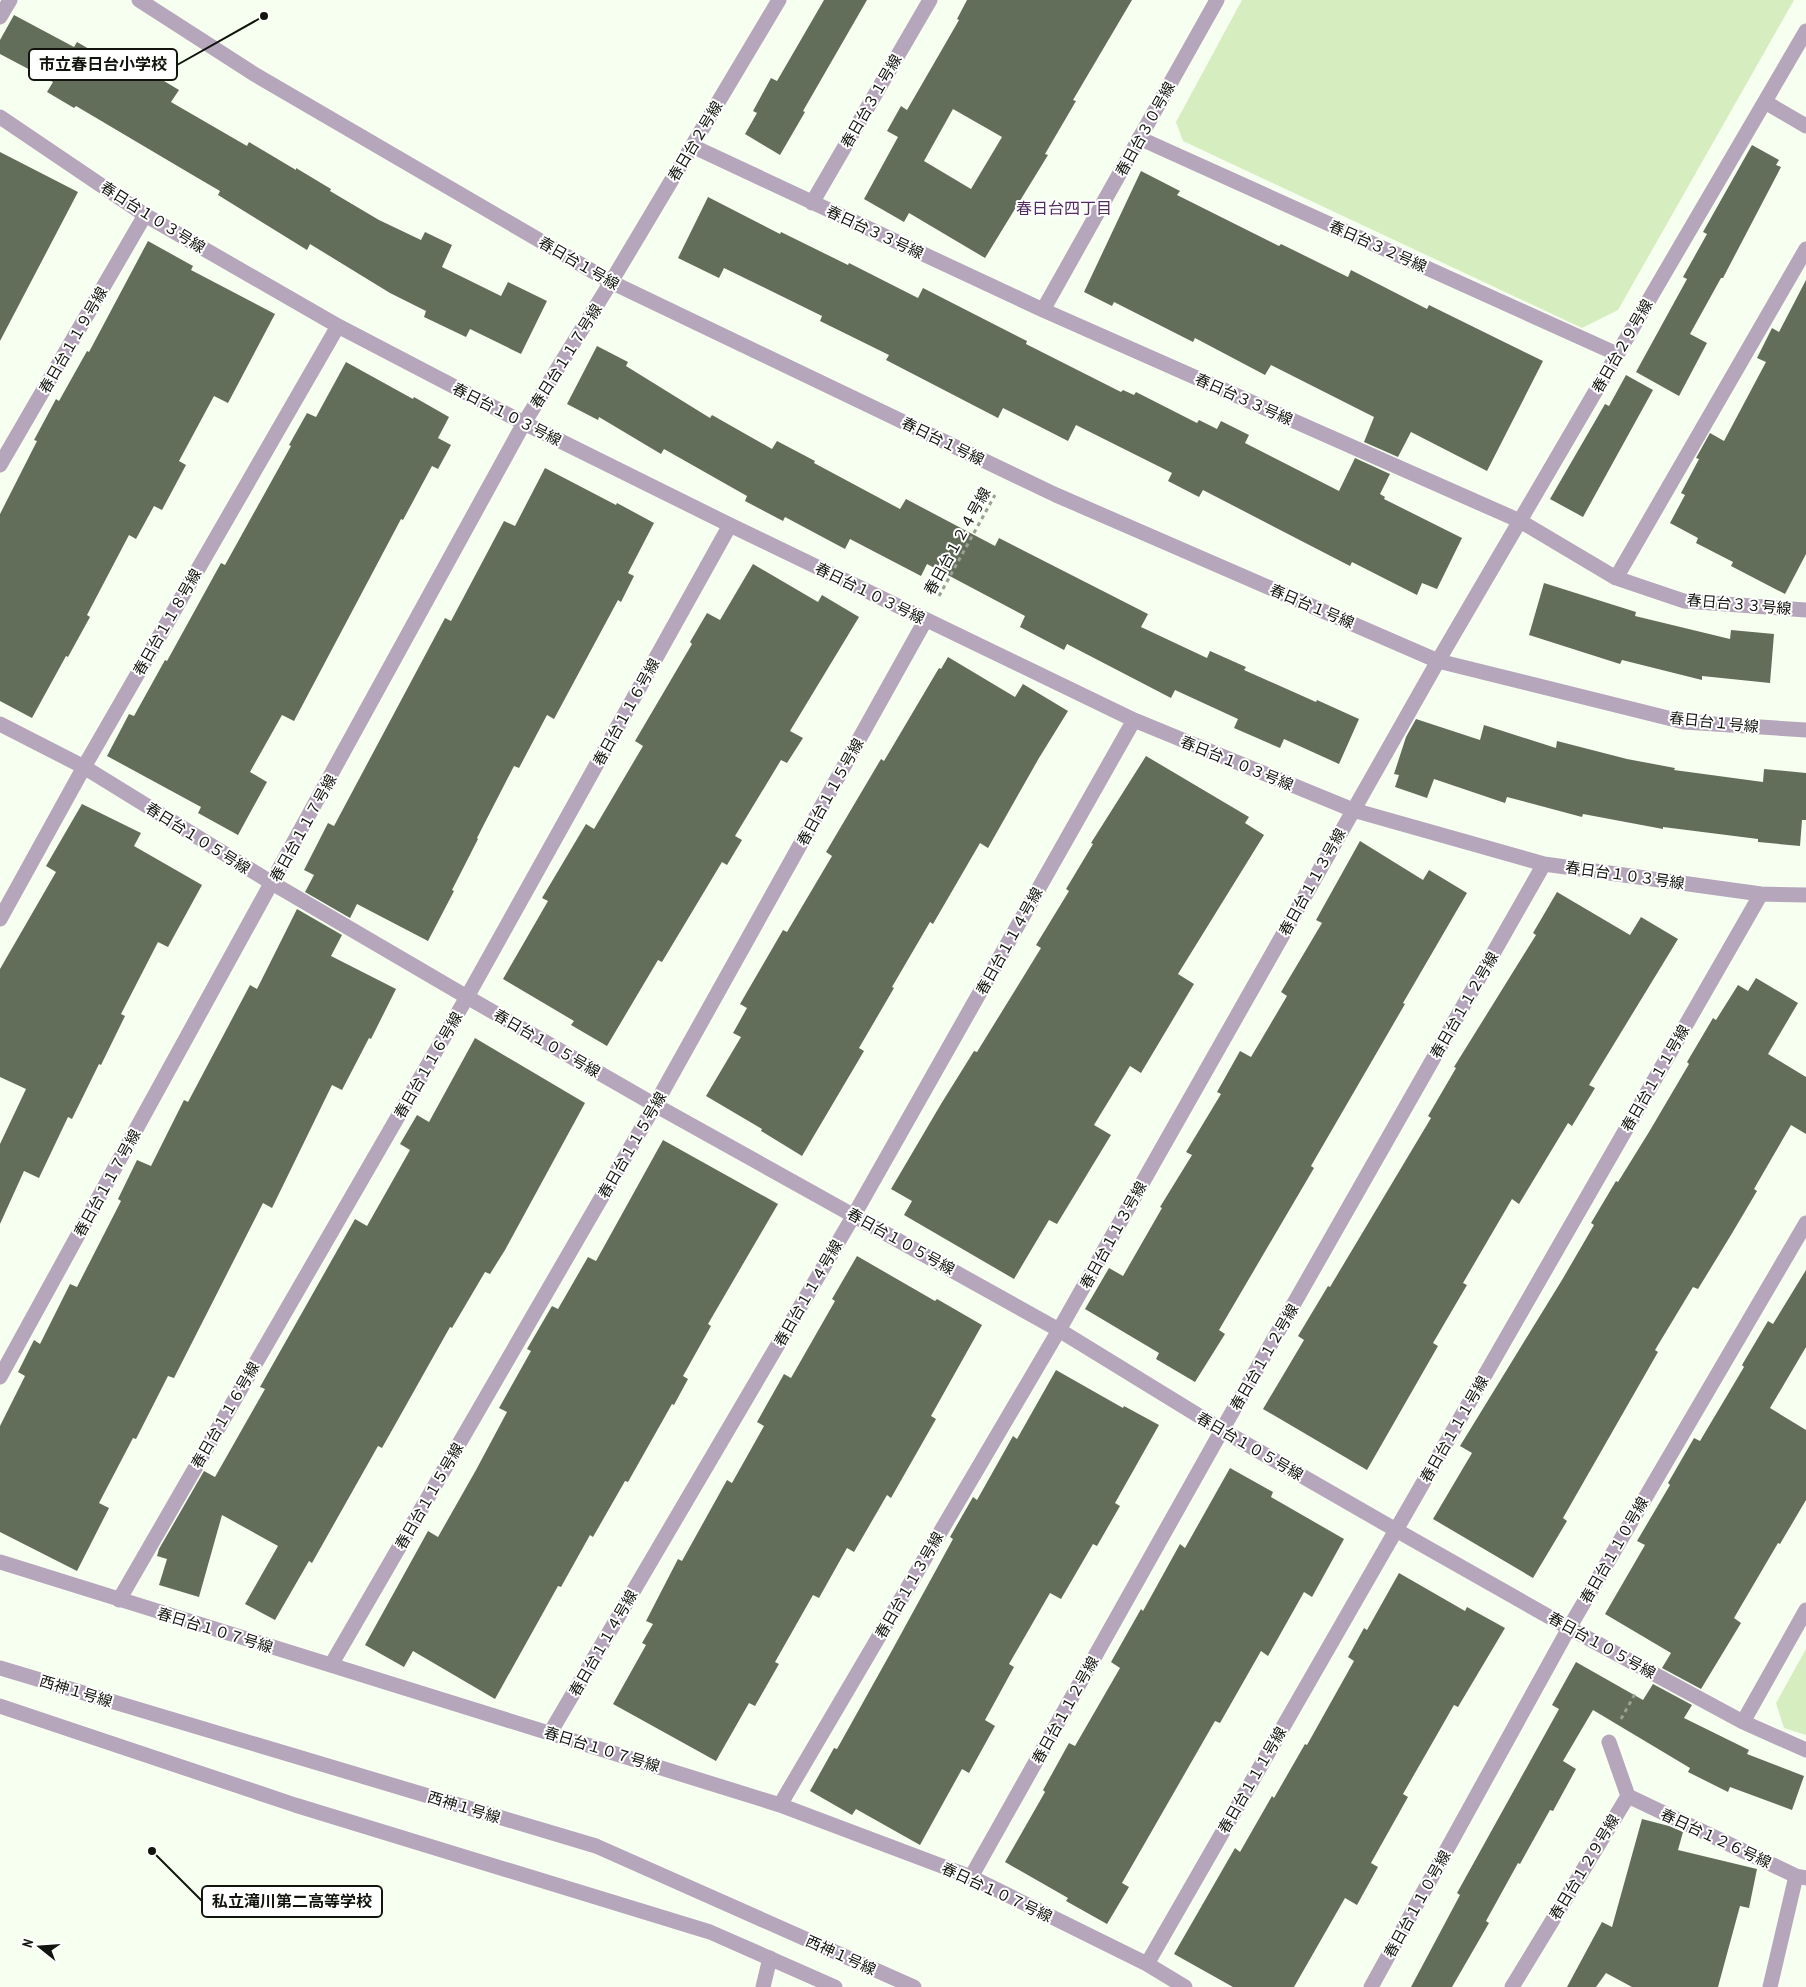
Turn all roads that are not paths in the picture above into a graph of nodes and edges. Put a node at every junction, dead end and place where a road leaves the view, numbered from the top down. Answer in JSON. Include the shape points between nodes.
{"nodes":[{"id":1,"x":10,"y":0,"type":"edge"},
{"id":2,"x":139,"y":0,"type":"edge"},
{"id":3,"x":779,"y":0,"type":"edge"},
{"id":4,"x":930,"y":0,"type":"edge"},
{"id":5,"x":1217,"y":0,"type":"edge"},
{"id":6,"x":0,"y":17,"type":"edge"},
{"id":7,"x":1806,"y":31,"type":"edge"},
{"id":8,"x":1765,"y":102,"type":"junction"},
{"id":9,"x":0,"y":117,"type":"edge"},
{"id":10,"x":1806,"y":126,"type":"edge"},
{"id":11,"x":1140,"y":138,"type":"junction"},
{"id":12,"x":692,"y":146,"type":"junction"},
{"id":13,"x":812,"y":202,"type":"junction"},
{"id":14,"x":145,"y":215,"type":"junction"},
{"id":15,"x":1806,"y":249,"type":"edge"},
{"id":16,"x":612,"y":282,"type":"junction"},
{"id":17,"x":1043,"y":310,"type":"junction"},
{"id":18,"x":338,"y":326,"type":"junction"},
{"id":19,"x":1617,"y":354,"type":"junction"},
{"id":20,"x":524,"y":423,"type":"junction"},
{"id":21,"x":0,"y":465,"type":"edge"},
{"id":22,"x":1520,"y":521,"type":"junction"},
{"id":23,"x":730,"y":526,"type":"junction"},
{"id":24,"x":1616,"y":578,"type":"junction"},
{"id":25,"x":1806,"y":610,"type":"edge"},
{"id":26,"x":925,"y":620,"type":"junction"},
{"id":27,"x":1438,"y":661,"type":"junction"},
{"id":28,"x":1134,"y":720,"type":"junction"},
{"id":29,"x":0,"y":724,"type":"edge"},
{"id":30,"x":1806,"y":730,"type":"edge"},
{"id":31,"x":84,"y":767,"type":"junction"},
{"id":32,"x":1352,"y":810,"type":"junction"},
{"id":33,"x":1544,"y":864,"type":"junction"},
{"id":34,"x":272,"y":884,"type":"junction"},
{"id":35,"x":1761,"y":894,"type":"junction"},
{"id":36,"x":1806,"y":895,"type":"edge"},
{"id":37,"x":0,"y":919,"type":"edge"},
{"id":38,"x":467,"y":997,"type":"junction"},
{"id":39,"x":655,"y":1105,"type":"junction"},
{"id":40,"x":854,"y":1215,"type":"junction"},
{"id":41,"x":1806,"y":1222,"type":"edge"},
{"id":42,"x":1059,"y":1330,"type":"junction"},
{"id":43,"x":0,"y":1377,"type":"edge"},
{"id":44,"x":1222,"y":1430,"type":"junction"},
{"id":45,"x":1396,"y":1530,"type":"junction"},
{"id":46,"x":0,"y":1562,"type":"edge"},
{"id":47,"x":119,"y":1600,"type":"junction"},
{"id":48,"x":1806,"y":1610,"type":"edge"},
{"id":49,"x":1569,"y":1628,"type":"junction"},
{"id":50,"x":331,"y":1665,"type":"junction"},
{"id":51,"x":0,"y":1668,"type":"edge"},
{"id":52,"x":0,"y":1706,"type":"edge"},
{"id":53,"x":1743,"y":1722,"type":"junction"},
{"id":54,"x":550,"y":1733,"type":"junction"},
{"id":55,"x":1609,"y":1742,"type":"road end"},
{"id":56,"x":1806,"y":1750,"type":"edge"},
{"id":57,"x":1628,"y":1796,"type":"junction"},
{"id":58,"x":780,"y":1805,"type":"junction"},
{"id":59,"x":972,"y":1877,"type":"junction"},
{"id":60,"x":1801,"y":1877,"type":"edge"},
{"id":61,"x":770,"y":1958,"type":"junction"},
{"id":62,"x":1147,"y":1964,"type":"junction"},
{"id":63,"x":763,"y":1987,"type":"edge"},
{"id":64,"x":835,"y":1987,"type":"edge"},
{"id":65,"x":914,"y":1987,"type":"edge"},
{"id":66,"x":1185,"y":1987,"type":"edge"},
{"id":67,"x":1371,"y":1987,"type":"edge"},
{"id":68,"x":1512,"y":1987,"type":"edge"},
{"id":69,"x":1770,"y":1987,"type":"edge"}],
"edges":[{"from":1,"to":6,"type":"street"},
{"from":2,"to":16,"type":"street","name":"春日台１号線","via":[[254,74]]},
{"from":3,"to":12,"type":"street","name":"春日台２号線"},
{"from":4,"to":13,"type":"street","name":"春日台３１号線"},
{"from":5,"to":11,"type":"street","name":"春日台３０号線"},
{"from":7,"to":8,"type":"street","name":"春日台２９号線"},
{"from":8,"to":10,"type":"street"},
{"from":8,"to":19,"type":"street","name":"春日台２９号線"},
{"from":9,"to":14,"type":"street","name":"春日台１０３号線"},
{"from":11,"to":17,"type":"street","name":"春日台３０号線"},
{"from":11,"to":19,"type":"street","name":"春日台３２号線"},
{"from":12,"to":13,"type":"street","name":"春日台３３号線"},
{"from":12,"to":16,"type":"street","name":"春日台２号線"},
{"from":13,"to":17,"type":"street","name":"春日台３３号線"},
{"from":14,"to":18,"type":"street","name":"春日台１０３号線"},
{"from":14,"to":21,"type":"street","name":"春日台１１９号線"},
{"from":15,"to":24,"type":"street"},
{"from":16,"to":20,"type":"street","name":"春日台１１７号線"},
{"from":16,"to":27,"type":"street","name":"春日台１号線","via":[[1056,495]]},
{"from":17,"to":22,"type":"street","name":"春日台３３号線"},
{"from":18,"to":20,"type":"street","name":"春日台１０３号線"},
{"from":18,"to":31,"type":"street","name":"春日台１１８号線"},
{"from":19,"to":22,"type":"street","name":"春日台２９号線"},
{"from":20,"to":23,"type":"street","name":"春日台１０３号線"},
{"from":20,"to":34,"type":"street","name":"春日台１１７号線"},
{"from":22,"to":24,"type":"street","name":"春日台３３号線"},
{"from":22,"to":27,"type":"street","name":"春日台２９号線"},
{"from":23,"to":26,"type":"street","name":"春日台１０３号線"},
{"from":23,"to":38,"type":"street","name":"春日台１１６号線"},
{"from":24,"to":25,"type":"street","name":"春日台３３号線","via":[[1684,601]]},
{"from":26,"to":28,"type":"street","name":"春日台１０３号線"},
{"from":26,"to":39,"type":"street","name":"春日台１１５号線"},
{"from":27,"to":30,"type":"street","name":"春日台１号線","via":[[1684,722]]},
{"from":27,"to":32,"type":"street","name":"春日台１１３号線"},
{"from":28,"to":32,"type":"street","name":"春日台１０３号線"},
{"from":28,"to":40,"type":"street","name":"春日台１１４号線"},
{"from":29,"to":31,"type":"street","name":"春日台１０５号線"},
{"from":31,"to":34,"type":"street","name":"春日台１０５号線"},
{"from":31,"to":37,"type":"street","name":"春日台１１８号線"},
{"from":32,"to":33,"type":"street","name":"春日台１０３号線"},
{"from":32,"to":42,"type":"street","name":"春日台１１３号線"},
{"from":33,"to":35,"type":"street","name":"春日台１０３号線"},
{"from":33,"to":44,"type":"street","name":"春日台１１２号線"},
{"from":34,"to":38,"type":"street","name":"春日台１０５号線"},
{"from":34,"to":43,"type":"street","name":"春日台１１７号線"},
{"from":35,"to":36,"type":"street","name":"春日台１０３号線"},
{"from":35,"to":45,"type":"street","name":"春日台１１１号線"},
{"from":38,"to":39,"type":"street","name":"春日台１０５号線"},
{"from":38,"to":47,"type":"street","name":"春日台１１６号線"},
{"from":39,"to":40,"type":"street","name":"春日台１０５号線"},
{"from":39,"to":50,"type":"street","name":"春日台１１５号線"},
{"from":40,"to":42,"type":"street","name":"春日台１０５号線"},
{"from":40,"to":54,"type":"street","name":"春日台１１４号線"},
{"from":41,"to":49,"type":"street","name":"春日台１１０号線"},
{"from":42,"to":44,"type":"street","name":"春日台１０５号線"},
{"from":42,"to":58,"type":"street","name":"春日台１１３号線"},
{"from":44,"to":45,"type":"street","name":"春日台１０５号線"},
{"from":44,"to":59,"type":"street","name":"春日台１１２号線"},
{"from":45,"to":49,"type":"street","name":"春日台１０５号線"},
{"from":45,"to":62,"type":"street","name":"春日台１１１号線"},
{"from":46,"to":47,"type":"street","name":"春日台１０７号線"},
{"from":47,"to":50,"type":"street","name":"春日台１０７号線"},
{"from":48,"to":53,"type":"street"},
{"from":49,"to":53,"type":"street","name":"春日台１０５号線"},
{"from":49,"to":67,"type":"street","name":"春日台１１０号線"},
{"from":50,"to":54,"type":"street","name":"春日台１０７号線"},
{"from":51,"to":65,"type":"street","name":"西神１号線","via":[[596,1846]]},
{"from":52,"to":61,"type":"street","via":[[295,1805],[710,1932]]},
{"from":53,"to":56,"type":"street","name":"春日台１０５号線"},
{"from":54,"to":58,"type":"street","name":"春日台１０７号線"},
{"from":55,"to":57,"type":"street"},
{"from":57,"to":60,"type":"street","name":"春日台１２６号線"},
{"from":57,"to":68,"type":"street","name":"春日台１２９号線"},
{"from":58,"to":59,"type":"street","name":"春日台１０７号線"},
{"from":59,"to":62,"type":"street","name":"春日台１０７号線"},
{"from":60,"to":69,"type":"street"},
{"from":61,"to":63,"type":"street"},
{"from":61,"to":64,"type":"street"},
{"from":62,"to":66,"type":"street","name":"春日台１０７号線"}]}
